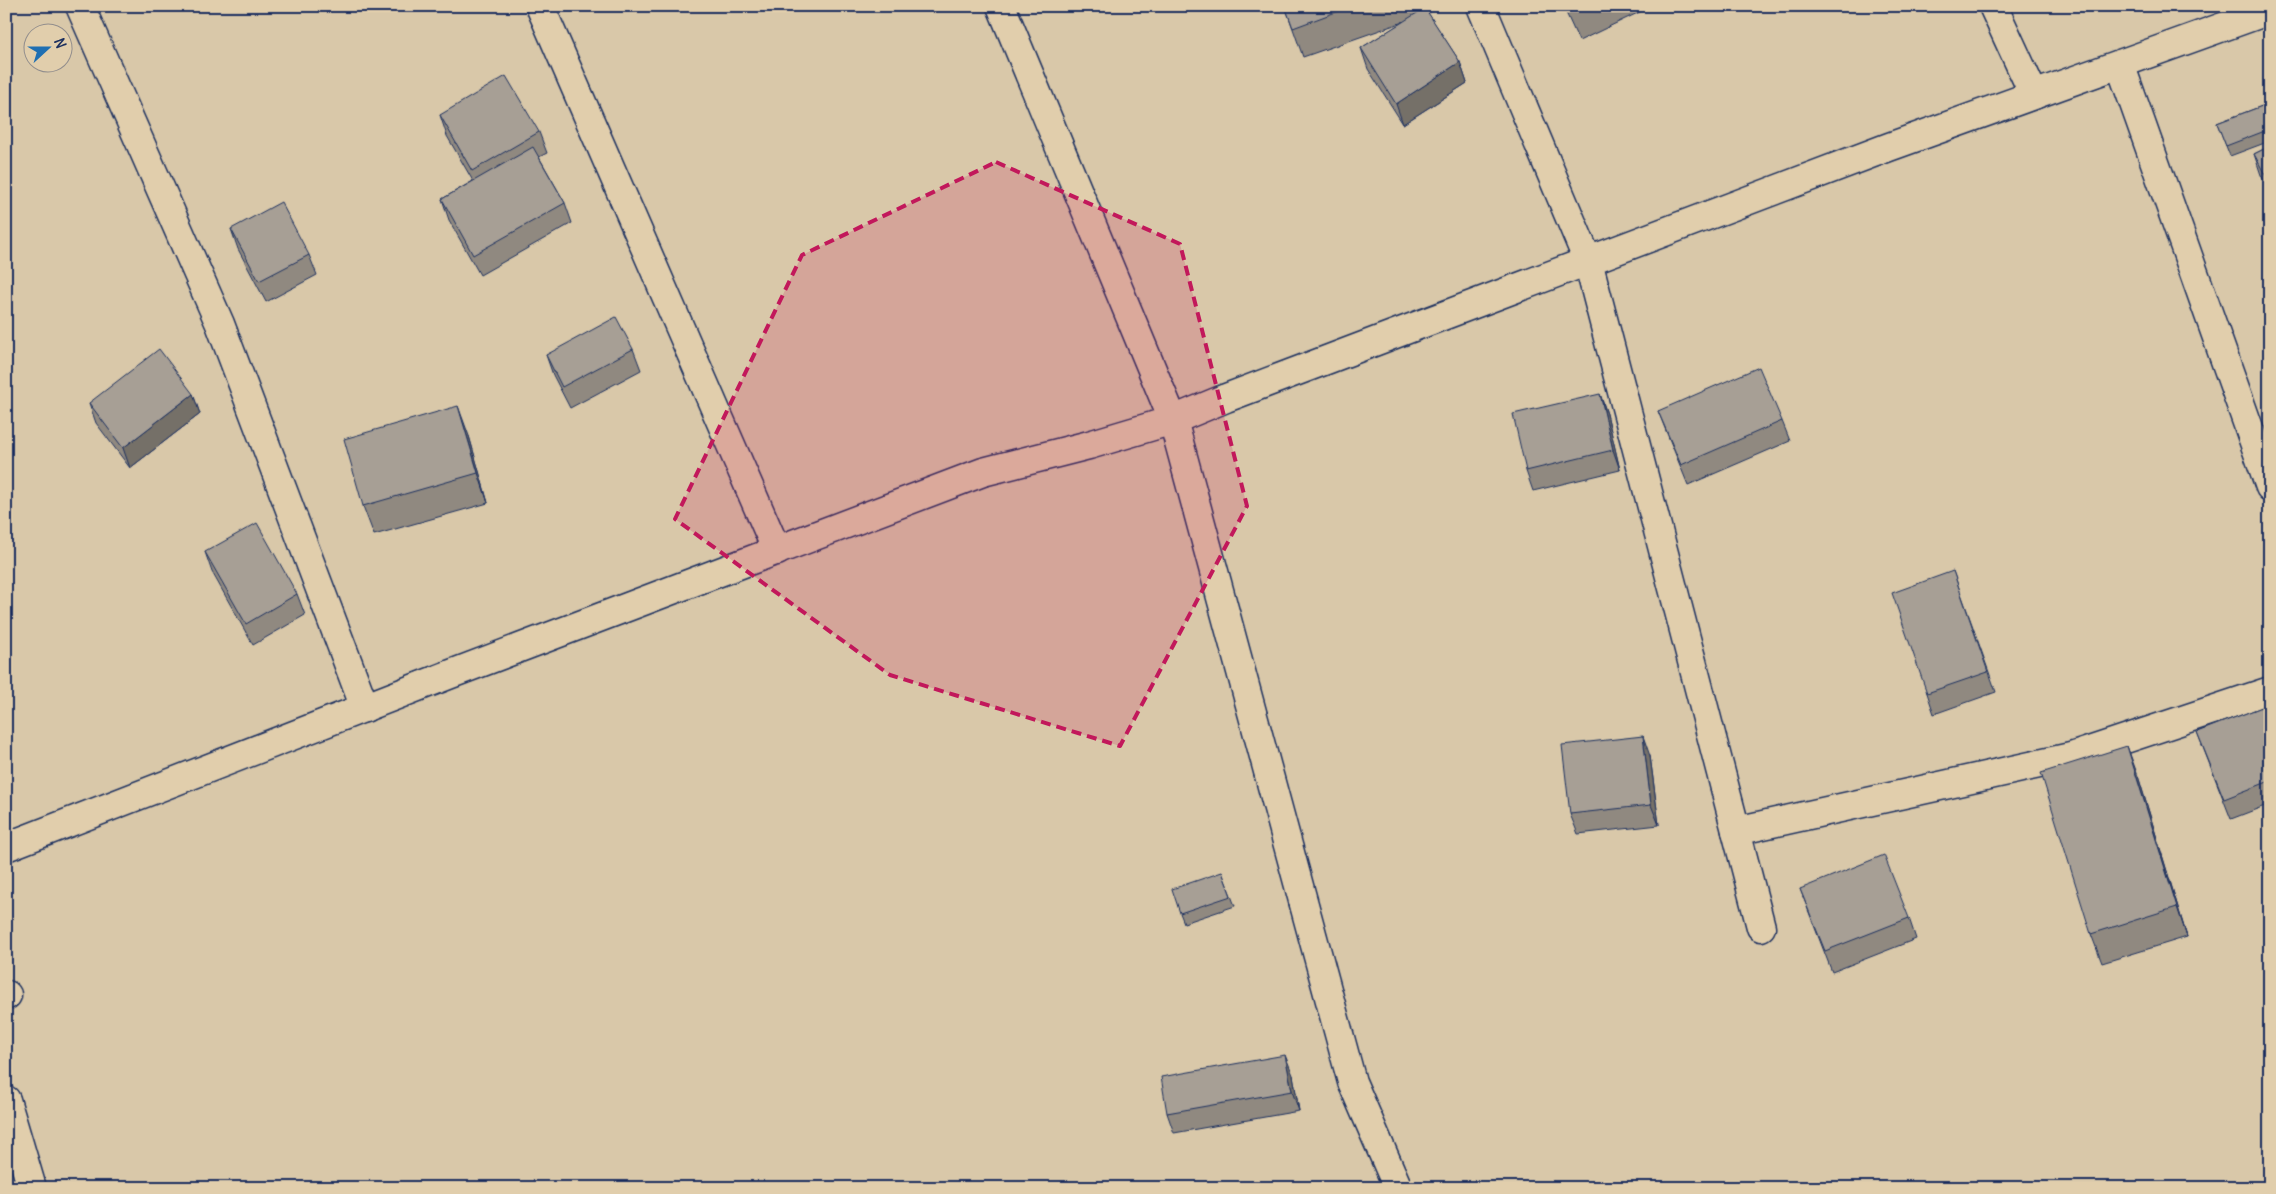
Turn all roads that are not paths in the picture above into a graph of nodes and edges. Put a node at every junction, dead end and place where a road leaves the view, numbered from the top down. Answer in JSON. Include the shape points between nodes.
{"nodes":[{"id":1,"x":80,"y":6,"type":"edge"},
{"id":2,"x":540,"y":6,"type":"edge"},
{"id":3,"x":1001,"y":6,"type":"edge"},
{"id":4,"x":1481,"y":6,"type":"edge"},
{"id":5,"x":1993,"y":6,"type":"edge"},
{"id":6,"x":2270,"y":10,"type":"edge"},
{"id":7,"x":2120,"y":64,"type":"junction"},
{"id":8,"x":2034,"y":94,"type":"junction"},
{"id":9,"x":1588,"y":261,"type":"junction"},
{"id":10,"x":1173,"y":420,"type":"junction"},
{"id":11,"x":2270,"y":487,"type":"edge"},
{"id":12,"x":777,"y":551,"type":"junction"},
{"id":13,"x":2270,"y":691,"type":"edge"},
{"id":14,"x":364,"y":708,"type":"junction"},
{"id":15,"x":1736,"y":831,"type":"junction"},
{"id":16,"x":6,"y":847,"type":"edge"},
{"id":17,"x":1761,"y":927,"type":"dead end"},
{"id":18,"x":6,"y":1100,"type":"edge"},
{"id":19,"x":32,"y":1188,"type":"edge"},
{"id":20,"x":1398,"y":1188,"type":"edge"}],
"edges":[{"from":1,"to":14,"type":"street","via":[[220,324]]},
{"from":2,"to":12,"type":"street"},
{"from":3,"to":10,"type":"street"},
{"from":4,"to":9,"type":"street"},
{"from":5,"to":8,"type":"street"},
{"from":6,"to":7,"type":"street"},
{"from":7,"to":8,"type":"street"},
{"from":7,"to":11,"type":"street"},
{"from":8,"to":9,"type":"street"},
{"from":9,"to":10,"type":"street"},
{"from":9,"to":15,"type":"street"},
{"from":10,"to":12,"type":"street","via":[[983,472]]},
{"from":10,"to":20,"type":"street","via":[[1352,1082]]},
{"from":12,"to":14,"type":"street"},
{"from":13,"to":15,"type":"street","via":[[2071,757]]},
{"from":14,"to":16,"type":"street"},
{"from":15,"to":17,"type":"street"},
{"from":18,"to":19,"type":"street"}]}
